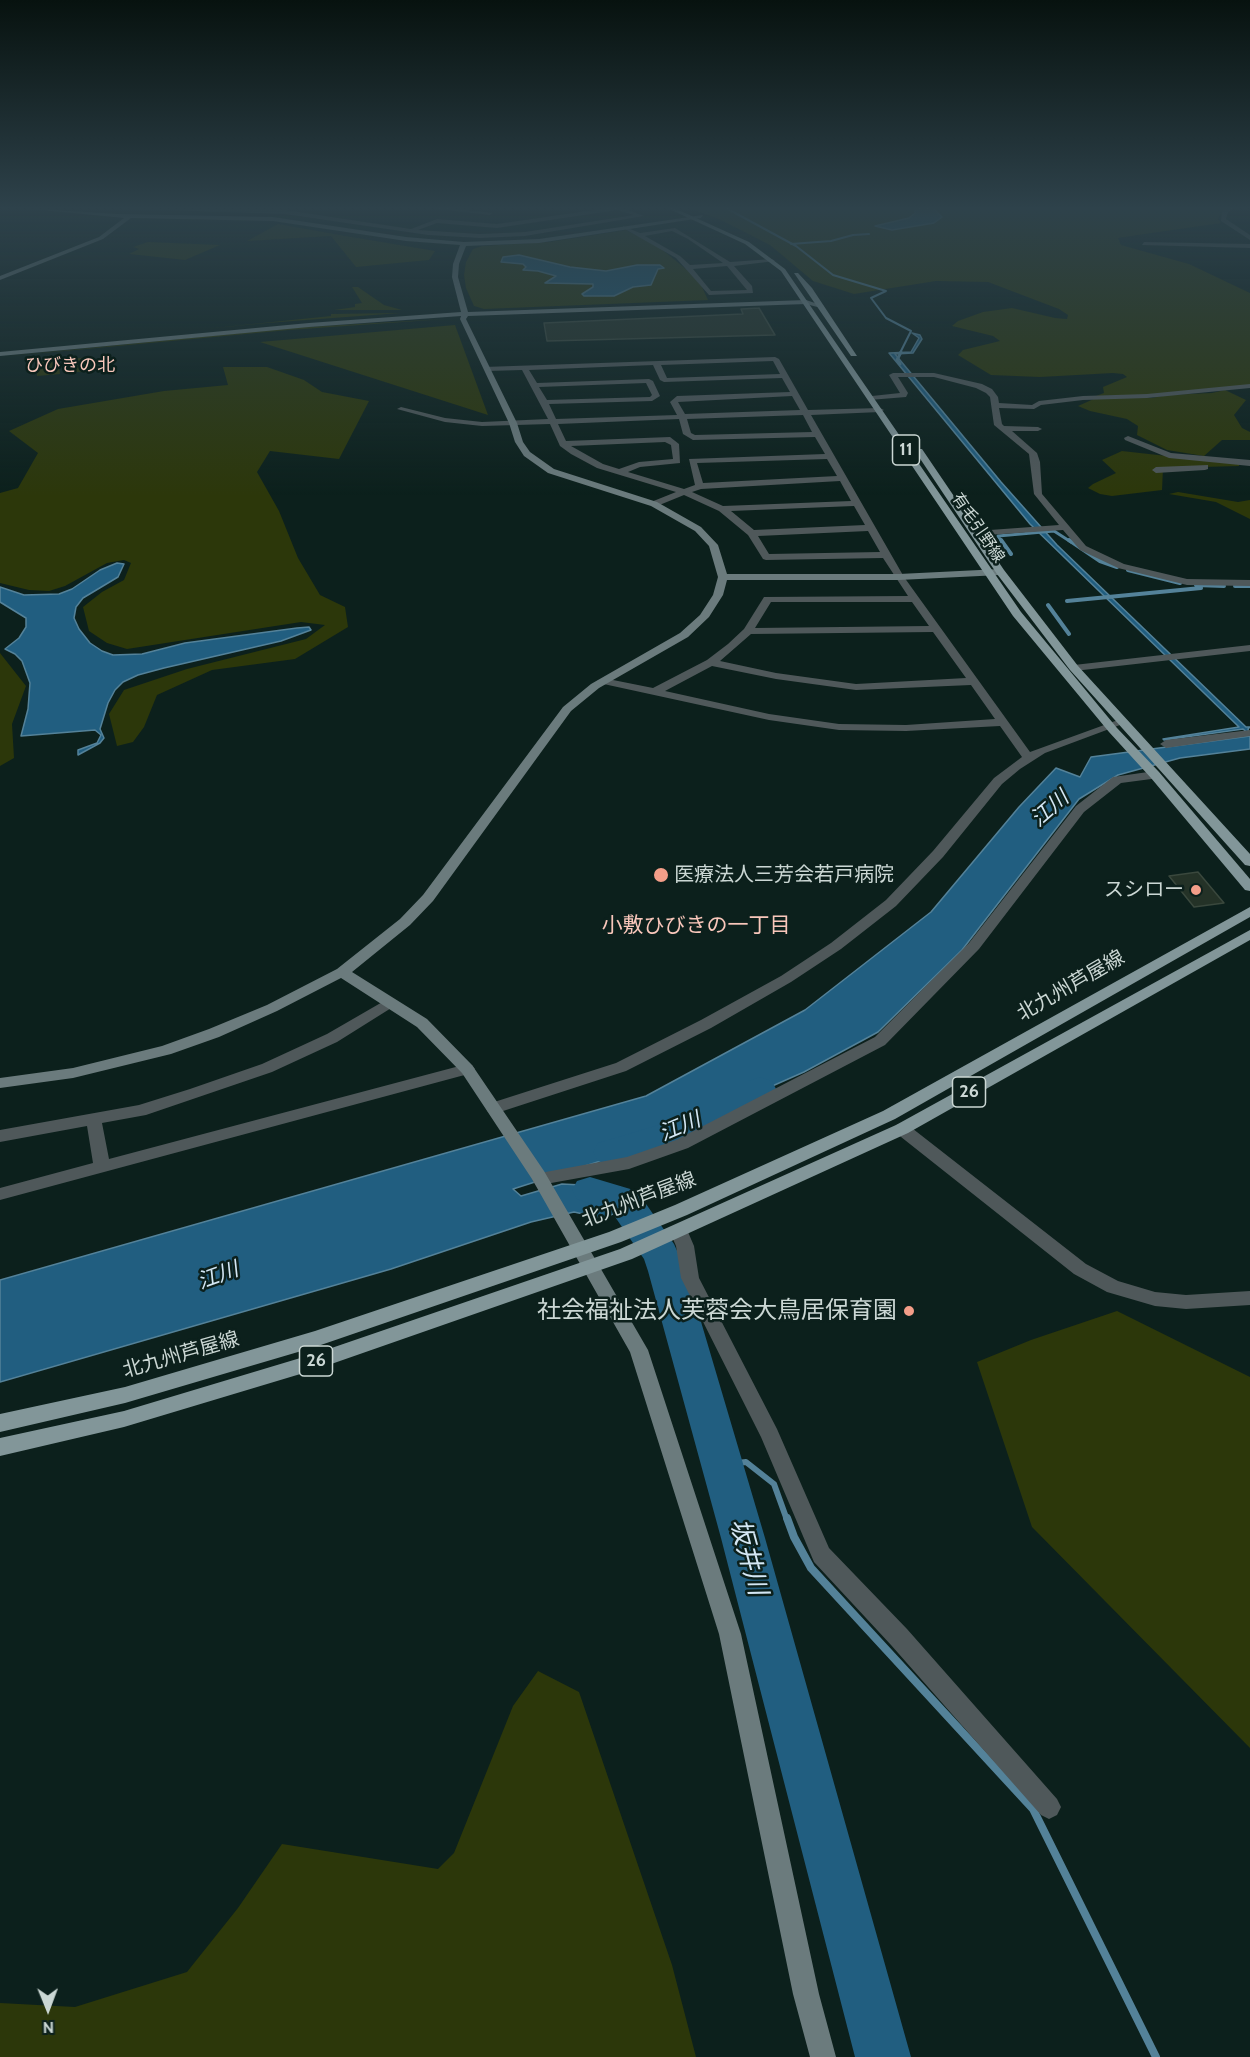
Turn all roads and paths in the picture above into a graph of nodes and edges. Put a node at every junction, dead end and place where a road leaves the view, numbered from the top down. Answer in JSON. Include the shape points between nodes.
{"nodes":[{"id":1,"x":461,"y":304,"type":"edge"},
{"id":2,"x":807,"y":305,"type":"junction"},
{"id":3,"x":822,"y":306,"type":"joint"},
{"id":4,"x":464,"y":317,"type":"junction"},
{"id":5,"x":0,"y":354,"type":"edge"},
{"id":6,"x":0,"y":359,"type":"edge"},
{"id":7,"x":858,"y":361,"type":"dead end"},
{"id":8,"x":656,"y":363,"type":"junction"},
{"id":9,"x":524,"y":368,"type":"junction"},
{"id":10,"x":487,"y":369,"type":"junction"},
{"id":11,"x":785,"y":376,"type":"junction"},
{"id":12,"x":534,"y":385,"type":"junction"},
{"id":13,"x":1250,"y":386,"type":"edge"},
{"id":14,"x":877,"y":389,"type":"dead end"},
{"id":15,"x":1054,"y":392,"type":"dead end"},
{"id":16,"x":795,"y":394,"type":"junction"},
{"id":17,"x":1037,"y":394,"type":"dead end"},
{"id":18,"x":1010,"y":397,"type":"dead end"},
{"id":19,"x":872,"y":398,"type":"junction"},
{"id":20,"x":883,"y":398,"type":"junction"},
{"id":21,"x":994,"y":401,"type":"junction"},
{"id":22,"x":544,"y":402,"type":"junction"},
{"id":23,"x":890,"y":408,"type":"dead end"},
{"id":24,"x":401,"y":409,"type":"dead end"},
{"id":25,"x":880,"y":410,"type":"junction"},
{"id":26,"x":805,"y":412,"type":"junction"},
{"id":27,"x":682,"y":417,"type":"junction"},
{"id":28,"x":554,"y":421,"type":"junction"},
{"id":29,"x":513,"y":423,"type":"junction"},
{"id":30,"x":1003,"y":428,"type":"junction"},
{"id":31,"x":1038,"y":429,"type":"dead end"},
{"id":32,"x":817,"y":434,"type":"junction"},
{"id":33,"x":1128,"y":438,"type":"dead end"},
{"id":34,"x":563,"y":444,"type":"junction"},
{"id":35,"x":916,"y":447,"type":"dead end"},
{"id":36,"x":830,"y":456,"type":"junction"},
{"id":37,"x":1250,"y":463,"type":"edge"},
{"id":38,"x":1156,"y":470,"type":"dead end"},
{"id":39,"x":1250,"y":470,"type":"edge"},
{"id":40,"x":620,"y":472,"type":"junction"},
{"id":41,"x":843,"y":478,"type":"junction"},
{"id":42,"x":700,"y":486,"type":"junction"},
{"id":43,"x":684,"y":492,"type":"junction"},
{"id":44,"x":856,"y":503,"type":"junction"},
{"id":45,"x":654,"y":504,"type":"junction"},
{"id":46,"x":722,"y":509,"type":"junction"},
{"id":47,"x":1064,"y":527,"type":"junction"},
{"id":48,"x":871,"y":528,"type":"junction"},
{"id":49,"x":752,"y":533,"type":"junction"},
{"id":50,"x":976,"y":534,"type":"junction"},
{"id":51,"x":887,"y":555,"type":"junction"},
{"id":52,"x":987,"y":572,"type":"junction"},
{"id":53,"x":1000,"y":572,"type":"junction"},
{"id":54,"x":723,"y":577,"type":"junction"},
{"id":55,"x":899,"y":577,"type":"junction"},
{"id":56,"x":1250,"y":583,"type":"edge"},
{"id":57,"x":915,"y":599,"type":"junction"},
{"id":58,"x":937,"y":629,"type":"junction"},
{"id":59,"x":748,"y":631,"type":"junction"},
{"id":60,"x":1250,"y":648,"type":"edge"},
{"id":61,"x":711,"y":662,"type":"junction"},
{"id":62,"x":1074,"y":668,"type":"junction"},
{"id":63,"x":603,"y":681,"type":"junction"},
{"id":64,"x":974,"y":681,"type":"junction"},
{"id":65,"x":655,"y":692,"type":"junction"},
{"id":66,"x":1004,"y":722,"type":"junction"},
{"id":67,"x":1118,"y":726,"type":"junction"},
{"id":68,"x":1250,"y":733,"type":"edge"},
{"id":69,"x":1166,"y":744,"type":"dead end"},
{"id":70,"x":1029,"y":758,"type":"junction"},
{"id":71,"x":1155,"y":770,"type":"junction"},
{"id":72,"x":1250,"y":862,"type":"edge"},
{"id":73,"x":1250,"y":887,"type":"edge"},
{"id":74,"x":1250,"y":911,"type":"edge"},
{"id":75,"x":1250,"y":934,"type":"edge"},
{"id":76,"x":342,"y":972,"type":"junction"},
{"id":77,"x":391,"y":1002,"type":"junction"},
{"id":78,"x":467,"y":1069,"type":"junction"},
{"id":79,"x":0,"y":1083,"type":"edge"},
{"id":80,"x":496,"y":1112,"type":"junction"},
{"id":81,"x":94,"y":1121,"type":"junction"},
{"id":82,"x":902,"y":1129,"type":"junction"},
{"id":83,"x":0,"y":1136,"type":"edge"},
{"id":84,"x":102,"y":1167,"type":"junction"},
{"id":85,"x":541,"y":1181,"type":"junction"},
{"id":86,"x":0,"y":1194,"type":"edge"},
{"id":87,"x":679,"y":1232,"type":"junction"},
{"id":88,"x":587,"y":1256,"type":"junction"},
{"id":89,"x":1250,"y":1298,"type":"edge"},
{"id":90,"x":0,"y":1423,"type":"edge"},
{"id":91,"x":0,"y":1447,"type":"edge"},
{"id":92,"x":1049,"y":1807,"type":"dead end"},
{"id":93,"x":823,"y":2057,"type":"edge"}],
"edges":[{"from":1,"to":4,"type":"street"},
{"from":2,"to":3,"type":"street"},
{"from":2,"to":4,"type":"street"},
{"from":2,"to":19,"type":"main road","name":"有毛引野線","number":"11"},
{"from":3,"to":7,"type":"main road","name":"有毛引野線","number":"11"},
{"from":4,"to":5,"type":"street","via":[[329,323]]},
{"from":4,"to":6,"type":"street"},
{"from":4,"to":10,"type":"street"},
{"from":8,"to":9,"type":"street"},
{"from":8,"to":11,"type":"street","via":[[775,358]]},
{"from":8,"to":11,"type":"street","via":[[664,380]]},
{"from":9,"to":10,"type":"street"},
{"from":9,"to":12,"type":"street"},
{"from":10,"to":29,"type":"street"},
{"from":11,"to":16,"type":"street"},
{"from":12,"to":22,"type":"street"},
{"from":12,"to":22,"type":"street","via":[[649,381],[656,396]]},
{"from":13,"to":21,"type":"street","via":[[1074,399],[1034,407]]},
{"from":14,"to":20,"type":"main road","number":"11"},
{"from":15,"to":17,"type":"street"},
{"from":16,"to":26,"type":"street"},
{"from":16,"to":27,"type":"street","via":[[677,398],[674,402]]},
{"from":18,"to":21,"type":"street"},
{"from":19,"to":20,"type":"street"},
{"from":19,"to":25,"type":"main road","name":"有毛引野線","number":"11"},
{"from":20,"to":21,"type":"street","via":[[904,393],[893,375],[917,374],[979,386],[989,391]]},
{"from":20,"to":23,"type":"main road","number":"11"},
{"from":21,"to":30,"type":"street","via":[[998,425]]},
{"from":22,"to":28,"type":"street"},
{"from":24,"to":29,"type":"street","via":[[463,423]]},
{"from":25,"to":26,"type":"street"},
{"from":25,"to":52,"type":"main road","name":"有毛引野線","number":"11"},
{"from":26,"to":27,"type":"street"},
{"from":26,"to":32,"type":"street"},
{"from":27,"to":28,"type":"street"},
{"from":27,"to":32,"type":"street","via":[[687,434],[693,438]]},
{"from":28,"to":29,"type":"street"},
{"from":28,"to":34,"type":"street"},
{"from":29,"to":45,"type":"street","via":[[519,442],[537,462],[572,479]]},
{"from":30,"to":31,"type":"street"},
{"from":30,"to":47,"type":"street","via":[[1033,453],[1038,494]]},
{"from":32,"to":36,"type":"street"},
{"from":33,"to":37,"type":"street","via":[[1169,455]]},
{"from":34,"to":40,"type":"street","via":[[586,459]]},
{"from":34,"to":40,"type":"street","via":[[666,439],[675,444],[677,461],[639,465]]},
{"from":35,"to":50,"type":"main road","name":"有毛引野線","number":"11"},
{"from":36,"to":41,"type":"street"},
{"from":36,"to":42,"type":"street","via":[[692,461]]},
{"from":38,"to":39,"type":"street"},
{"from":40,"to":43,"type":"street"},
{"from":41,"to":42,"type":"street"},
{"from":41,"to":44,"type":"street"},
{"from":42,"to":43,"type":"street"},
{"from":43,"to":45,"type":"street"},
{"from":43,"to":46,"type":"street"},
{"from":44,"to":46,"type":"street"},
{"from":44,"to":48,"type":"street"},
{"from":45,"to":54,"type":"street","via":[[698,529],[713,545]]},
{"from":46,"to":49,"type":"street"},
{"from":47,"to":50,"type":"street"},
{"from":47,"to":56,"type":"street","via":[[1083,548],[1141,572],[1187,582]]},
{"from":48,"to":49,"type":"street"},
{"from":48,"to":51,"type":"street"},
{"from":49,"to":51,"type":"street","via":[[766,557]]},
{"from":50,"to":53,"type":"main road","name":"有毛引野線","number":"11"},
{"from":51,"to":55,"type":"street"},
{"from":52,"to":53,"type":"street"},
{"from":52,"to":55,"type":"street"},
{"from":52,"to":67,"type":"main road","name":"有毛引野線","number":"11","via":[[1060,668]]},
{"from":53,"to":62,"type":"main road","name":"有毛引野線","number":"11"},
{"from":54,"to":55,"type":"street"},
{"from":54,"to":63,"type":"street","via":[[718,595],[704,617],[684,635]]},
{"from":55,"to":57,"type":"street"},
{"from":57,"to":58,"type":"street"},
{"from":57,"to":59,"type":"street","via":[[768,599]]},
{"from":58,"to":59,"type":"street"},
{"from":58,"to":64,"type":"street"},
{"from":59,"to":61,"type":"street"},
{"from":60,"to":62,"type":"street"},
{"from":61,"to":64,"type":"street","via":[[856,687]]},
{"from":61,"to":65,"type":"street"},
{"from":62,"to":67,"type":"main road","name":"有毛引野線","number":"11"},
{"from":63,"to":65,"type":"street"},
{"from":63,"to":76,"type":"street","via":[[567,709],[428,898],[405,922]]},
{"from":64,"to":66,"type":"street"},
{"from":65,"to":66,"type":"street","via":[[769,717],[839,727],[906,728]]},
{"from":66,"to":70,"type":"street"},
{"from":67,"to":70,"type":"street","via":[[1041,750]]},
{"from":67,"to":71,"type":"main road","name":"有毛引野線","number":"11"},
{"from":68,"to":69,"type":"street"},
{"from":70,"to":80,"type":"street","via":[[998,781],[938,854],[891,903],[786,980],[621,1067]]},
{"from":71,"to":72,"type":"main road","name":"有毛引野線","number":"11"},
{"from":71,"to":73,"type":"main road","name":"有毛引野線","number":"11"},
{"from":71,"to":85,"type":"street","via":[[1117,780],[1080,809],[974,946],[880,1041],[682,1144],[629,1163]]},
{"from":74,"to":88,"type":"main road","name":"北九州芦屋線","number":"26","via":[[889,1115],[615,1237]]},
{"from":75,"to":82,"type":"main road","name":"北九州芦屋線","number":"26"},
{"from":76,"to":77,"type":"street"},
{"from":76,"to":79,"type":"street","via":[[272,1008],[166,1050],[73,1073]]},
{"from":77,"to":78,"type":"street","via":[[422,1023]]},
{"from":77,"to":81,"type":"street","via":[[332,1038],[267,1068],[140,1111]]},
{"from":78,"to":80,"type":"street"},
{"from":78,"to":84,"type":"street"},
{"from":80,"to":85,"type":"street"},
{"from":81,"to":83,"type":"street"},
{"from":81,"to":84,"type":"street"},
{"from":82,"to":87,"type":"main road","name":"北九州芦屋線","number":"26"},
{"from":82,"to":89,"type":"street","via":[[1080,1269],[1113,1287],[1155,1299],[1186,1302]]},
{"from":84,"to":86,"type":"street"},
{"from":85,"to":88,"type":"street"},
{"from":87,"to":88,"type":"main road","name":"北九州芦屋線","number":"26","via":[[626,1254]]},
{"from":87,"to":92,"type":"street","via":[[690,1278],[770,1435],[821,1555]]},
{"from":88,"to":90,"type":"main road","name":"北九州芦屋線","number":"26","via":[[125,1395]]},
{"from":88,"to":91,"type":"main road","name":"北九州芦屋線","number":"26","via":[[317,1361],[124,1419]]},
{"from":88,"to":93,"type":"street","via":[[639,1350],[730,1634],[806,1994]]}]}
